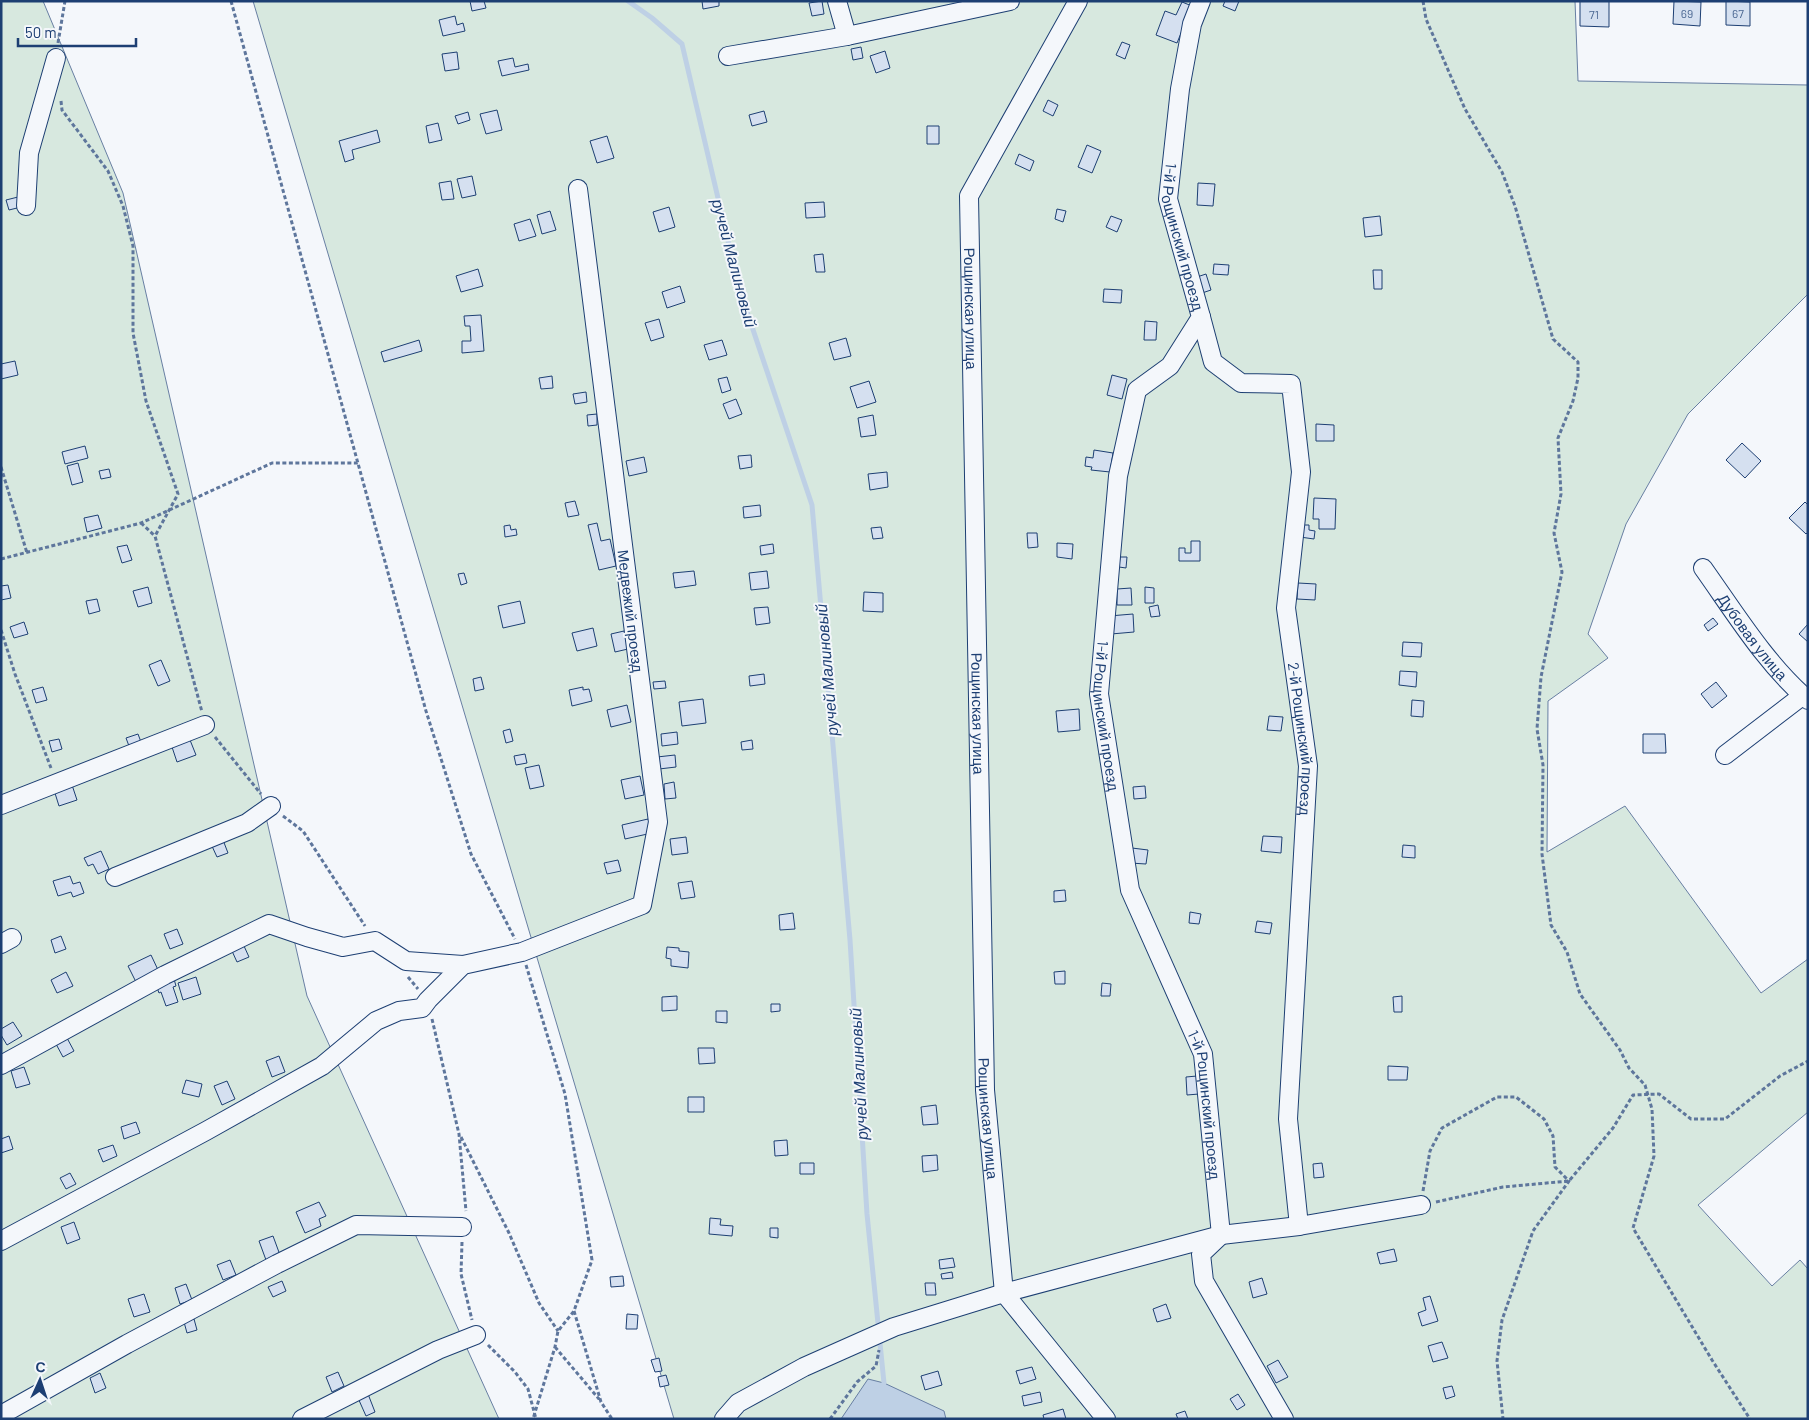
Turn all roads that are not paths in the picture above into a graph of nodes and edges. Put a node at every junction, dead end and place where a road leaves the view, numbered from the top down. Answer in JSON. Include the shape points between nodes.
{"nodes":[{"id":1,"x":837,"y":1,"type":"edge"},
{"id":2,"x":1010,"y":1,"type":"edge"},
{"id":3,"x":1078,"y":1,"type":"edge"},
{"id":4,"x":1201,"y":1,"type":"edge"},
{"id":5,"x":847,"y":36,"type":"junction"},
{"id":6,"x":728,"y":56,"type":"dead end"},
{"id":7,"x":56,"y":58,"type":"road end"},
{"id":8,"x":578,"y":189,"type":"dead end"},
{"id":9,"x":26,"y":206,"type":"dead end"},
{"id":10,"x":1201,"y":317,"type":"junction"},
{"id":11,"x":1703,"y":568,"type":"dead end"},
{"id":12,"x":1805,"y":698,"type":"edge"},
{"id":13,"x":205,"y":725,"type":"dead end"},
{"id":14,"x":1725,"y":755,"type":"dead end"},
{"id":15,"x":1,"y":805,"type":"edge"},
{"id":16,"x":271,"y":806,"type":"dead end"},
{"id":17,"x":115,"y":877,"type":"dead end"},
{"id":18,"x":463,"y":965,"type":"junction"},
{"id":19,"x":1,"y":1065,"type":"edge"},
{"id":20,"x":1421,"y":1205,"type":"road end"},
{"id":21,"x":1299,"y":1226,"type":"junction"},
{"id":22,"x":462,"y":1227,"type":"dead end"},
{"id":23,"x":1221,"y":1235,"type":"junction"},
{"id":24,"x":1,"y":1241,"type":"edge"},
{"id":25,"x":1004,"y":1293,"type":"junction"},
{"id":26,"x":476,"y":1335,"type":"dead end"},
{"id":27,"x":1,"y":1415,"type":"edge"},
{"id":28,"x":302,"y":1419,"type":"edge"},
{"id":29,"x":724,"y":1419,"type":"edge"},
{"id":30,"x":1106,"y":1419,"type":"edge"},
{"id":31,"x":1284,"y":1419,"type":"edge"}],
"edges":[{"from":1,"to":5,"type":"street"},
{"from":2,"to":5,"type":"street"},
{"from":3,"to":25,"type":"street","name":"Рощинская улица","via":[[969,196],[985,1090]]},
{"from":4,"to":10,"type":"street","name":"1-й Рощинский проезд","via":[[1192,24],[1180,89],[1168,199]]},
{"from":5,"to":6,"type":"street"},
{"from":7,"to":9,"type":"street","via":[[29,153]]},
{"from":8,"to":18,"type":"street","name":"Медвежий проезд","via":[[658,822],[642,905],[522,952]]},
{"from":10,"to":21,"type":"street","name":"2-й Рощинский проезд","via":[[1213,362],[1241,383],[1292,384],[1301,472],[1286,608],[1308,766],[1288,1119]]},
{"from":10,"to":23,"type":"street","name":"1-й Рощинский проезд","via":[[1170,366],[1138,390],[1118,476],[1099,694],[1130,890],[1203,1054]]},
{"from":11,"to":12,"type":"street","name":"Дубовая улица","via":[[1756,643]]},
{"from":12,"to":14,"type":"street"},
{"from":13,"to":15,"type":"street"},
{"from":16,"to":17,"type":"street","via":[[247,823]]},
{"from":18,"to":19,"type":"street","via":[[406,961],[375,941],[343,947],[269,924],[165,975]]},
{"from":18,"to":24,"type":"street","via":[[422,1008],[399,1011],[376,1021],[322,1066]]},
{"from":20,"to":21,"type":"street"},
{"from":21,"to":23,"type":"street"},
{"from":22,"to":27,"type":"street","via":[[356,1225],[161,1326]]},
{"from":23,"to":25,"type":"street"},
{"from":23,"to":31,"type":"street","via":[[1200,1254],[1204,1281]]},
{"from":25,"to":29,"type":"street","via":[[894,1327],[804,1367],[738,1403]]},
{"from":25,"to":30,"type":"street"},
{"from":26,"to":28,"type":"street","via":[[438,1350]]}]}
